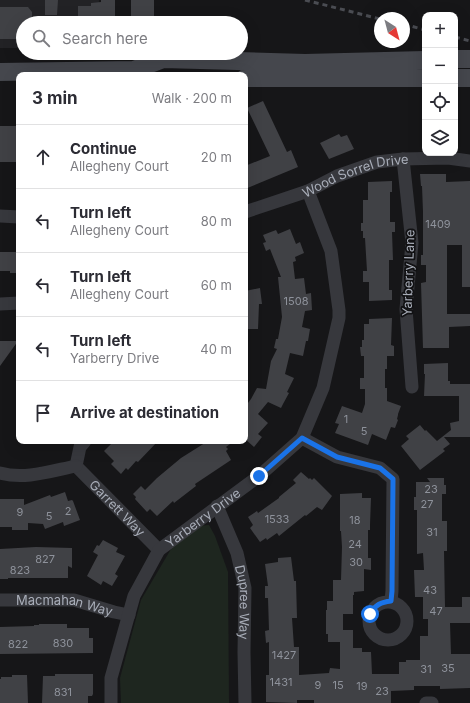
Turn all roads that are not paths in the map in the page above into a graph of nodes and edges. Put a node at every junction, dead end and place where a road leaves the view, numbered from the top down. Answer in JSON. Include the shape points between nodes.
{"nodes":[{"id":1,"x":470,"y":59,"type":"edge"},
{"id":2,"x":161,"y":60,"type":"edge"},
{"id":3,"x":198,"y":60,"type":"edge"},
{"id":4,"x":422,"y":60,"type":"edge"},
{"id":5,"x":458,"y":60,"type":"edge"},
{"id":6,"x":0,"y":72,"type":"edge"},
{"id":7,"x":141,"y":72,"type":"edge"},
{"id":8,"x":248,"y":78,"type":"edge"},
{"id":9,"x":422,"y":78,"type":"edge"},
{"id":10,"x":458,"y":78,"type":"edge"},
{"id":11,"x":470,"y":78,"type":"edge"},
{"id":12,"x":404,"y":159,"type":"junction"},
{"id":13,"x":470,"y":161,"type":"edge"},
{"id":14,"x":308,"y":191,"type":"junction"},
{"id":15,"x":248,"y":211,"type":"edge"},
{"id":16,"x":0,"y":216,"type":"edge"},
{"id":17,"x":16,"y":217,"type":"edge"},
{"id":18,"x":16,"y":303,"type":"edge"},
{"id":19,"x":0,"y":304,"type":"edge"},
{"id":20,"x":412,"y":387,"type":"dead end"},
{"id":21,"x":302,"y":438,"type":"junction"},
{"id":22,"x":82,"y":444,"type":"edge"},
{"id":23,"x":76,"y":466,"type":"junction"},
{"id":24,"x":0,"y":473,"type":"edge"},
{"id":25,"x":217,"y":506,"type":"junction"},
{"id":26,"x":159,"y":550,"type":"junction"},
{"id":27,"x":0,"y":600,"type":"edge"},
{"id":28,"x":391,"y":601,"type":"dead end"},
{"id":29,"x":129,"y":615,"type":"junction"},
{"id":30,"x":111,"y":703,"type":"edge"},
{"id":31,"x":245,"y":703,"type":"edge"},
{"id":32,"x":426,"y":703,"type":"edge"},
{"id":33,"x":432,"y":703,"type":"edge"}],
"edges":[{"from":1,"to":5,"type":"main road"},
{"from":2,"to":7,"type":"main road"},
{"from":3,"to":4,"type":"main road","via":[[305,63]]},
{"from":6,"to":7,"type":"main road"},
{"from":8,"to":9,"type":"main road"},
{"from":10,"to":11,"type":"main road"},
{"from":12,"to":13,"type":"street","name":"Wood Sorrel Drive","via":[[448,158]]},
{"from":12,"to":14,"type":"street","name":"Wood Sorrel Drive","via":[[377,162],[337,176]]},
{"from":12,"to":20,"type":"street","name":"Yarberry Lane","via":[[412,243],[406,309]]},
{"from":14,"to":15,"type":"street","name":"Wood Sorrel Drive"},
{"from":14,"to":21,"type":"street","name":"Yarberry Drive","via":[[331,251],[339,318],[323,388]]},
{"from":16,"to":17,"type":"street"},
{"from":18,"to":19,"type":"street"},
{"from":21,"to":25,"type":"street","name":"Yarberry Drive","via":[[259,476]]},
{"from":21,"to":28,"type":"street","via":[[337,457],[380,468],[393,479]]},
{"from":22,"to":23,"type":"street"},
{"from":23,"to":24,"type":"street","via":[[31,476]]},
{"from":23,"to":26,"type":"street","name":"Garrett Way"},
{"from":25,"to":26,"type":"street","name":"Yarberry Drive"},
{"from":25,"to":31,"type":"street","name":"Dupree Way","via":[[237,553],[244,588]]},
{"from":26,"to":29,"type":"street","name":"Yarberry Drive","via":[[134,596]]},
{"from":27,"to":29,"type":"street","name":"Macmahan Way","via":[[74,600]]},
{"from":29,"to":30,"type":"street","name":"Yarberry Drive","via":[[111,678]]},
{"from":32,"to":33,"type":"street"}]}
